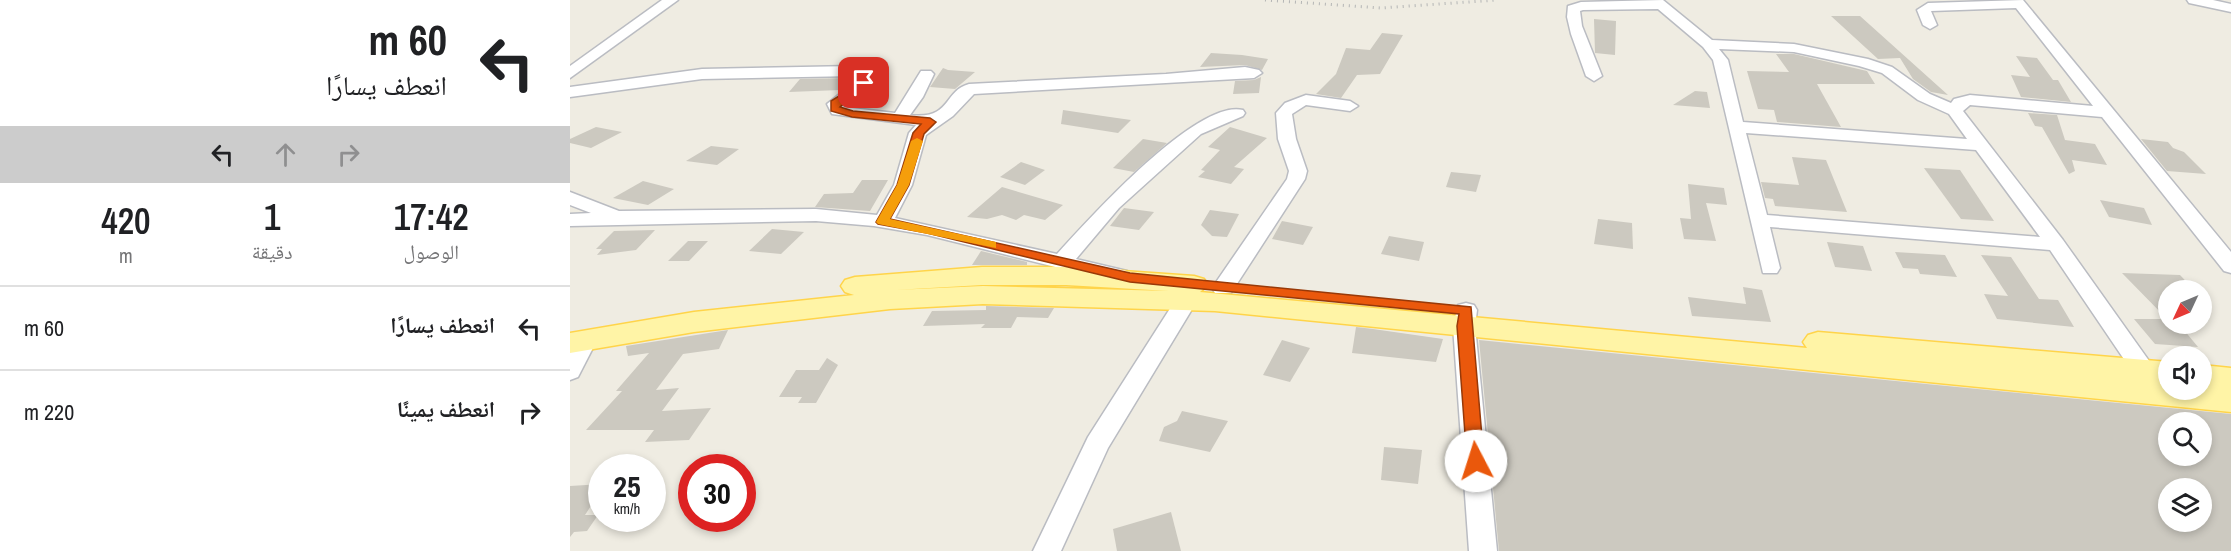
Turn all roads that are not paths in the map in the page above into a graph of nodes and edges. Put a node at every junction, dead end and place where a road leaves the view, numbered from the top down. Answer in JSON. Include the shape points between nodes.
{"nodes":[{"id":1,"x":671,"y":0,"type":"edge"},
{"id":2,"x":2194,"y":0,"type":"edge"},
{"id":3,"x":1657,"y":2,"type":"edge"},
{"id":4,"x":2017,"y":2,"type":"edge"},
{"id":5,"x":2231,"y":8,"type":"edge"},
{"id":6,"x":1930,"y":25,"type":"dead end"},
{"id":7,"x":1708,"y":44,"type":"junction"},
{"id":8,"x":570,"y":73,"type":"edge"},
{"id":9,"x":1254,"y":73,"type":"dead end"},
{"id":10,"x":926,"y":74,"type":"dead end"},
{"id":11,"x":1593,"y":76,"type":"dead end"},
{"id":12,"x":570,"y":92,"type":"edge"},
{"id":13,"x":1350,"y":106,"type":"dead end"},
{"id":14,"x":1955,"y":111,"type":"junction"},
{"id":15,"x":2105,"y":112,"type":"junction"},
{"id":16,"x":1237,"y":113,"type":"dead end"},
{"id":17,"x":899,"y":119,"type":"junction"},
{"id":18,"x":930,"y":122,"type":"junction"},
{"id":19,"x":1737,"y":127,"type":"junction"},
{"id":20,"x":1980,"y":145,"type":"junction"},
{"id":21,"x":570,"y":198,"type":"edge"},
{"id":22,"x":617,"y":217,"type":"junction"},
{"id":23,"x":570,"y":220,"type":"edge"},
{"id":24,"x":1759,"y":220,"type":"junction"},
{"id":25,"x":883,"y":222,"type":"junction"},
{"id":26,"x":2056,"y":244,"type":"junction"},
{"id":27,"x":1062,"y":262,"type":"junction"},
{"id":28,"x":2231,"y":266,"type":"edge"},
{"id":29,"x":1770,"y":268,"type":"dead end"},
{"id":30,"x":1130,"y":278,"type":"junction"},
{"id":31,"x":1223,"y":288,"type":"junction"},
{"id":32,"x":1186,"y":301,"type":"junction"},
{"id":33,"x":1465,"y":318,"type":"junction"},
{"id":34,"x":575,"y":337,"type":"edge"},
{"id":35,"x":570,"y":371,"type":"edge"},
{"id":36,"x":2157,"y":372,"type":"edge"},
{"id":37,"x":2212,"y":377,"type":"edge"},
{"id":38,"x":2231,"y":379,"type":"edge"},
{"id":39,"x":2231,"y":400,"type":"edge"},
{"id":40,"x":1047,"y":551,"type":"edge"},
{"id":41,"x":1483,"y":551,"type":"edge"}],
"edges":[{"from":1,"to":8,"type":"street"},
{"from":2,"to":5,"type":"street"},
{"from":3,"to":7,"type":"street"},
{"from":3,"to":11,"type":"street","via":[[1573,9]]},
{"from":4,"to":6,"type":"street","via":[[1928,7],[1924,10]]},
{"from":4,"to":15,"type":"street"},
{"from":7,"to":14,"type":"street","via":[[1794,48],[1863,62],[1887,70],[1924,97]]},
{"from":7,"to":19,"type":"street","via":[[1720,60]]},
{"from":9,"to":18,"type":"street","via":[[976,88],[964,91],[947,113]]},
{"from":10,"to":17,"type":"street"},
{"from":12,"to":17,"type":"street","via":[[702,74],[854,71],[863,73],[864,83],[835,104],[835,108],[852,114]]},
{"from":13,"to":31,"type":"street","via":[[1309,99],[1299,100],[1284,112],[1288,144],[1298,171],[1296,179]]},
{"from":14,"to":15,"type":"street","via":[[1960,102],[1970,100]]},
{"from":14,"to":20,"type":"street"},
{"from":15,"to":28,"type":"street"},
{"from":16,"to":27,"type":"street","via":[[1195,130],[1112,204]]},
{"from":17,"to":18,"type":"street"},
{"from":18,"to":25,"type":"street","via":[[918,133],[903,185]]},
{"from":19,"to":20,"type":"street"},
{"from":19,"to":24,"type":"street"},
{"from":20,"to":26,"type":"street"},
{"from":21,"to":22,"type":"street"},
{"from":22,"to":23,"type":"street"},
{"from":22,"to":25,"type":"street","via":[[816,215]]},
{"from":24,"to":26,"type":"street"},
{"from":24,"to":29,"type":"street"},
{"from":25,"to":27,"type":"street"},
{"from":26,"to":36,"type":"street"},
{"from":27,"to":30,"type":"street"},
{"from":30,"to":31,"type":"main road"},
{"from":30,"to":34,"type":"main road","via":[[994,275],[899,280],[701,306]]},
{"from":31,"to":33,"type":"main road"},
{"from":32,"to":33,"type":"main road"},
{"from":32,"to":34,"type":"main road","via":[[983,295],[706,320]]},
{"from":32,"to":40,"type":"street","via":[[1097,444]]},
{"from":33,"to":36,"type":"main road"},
{"from":33,"to":39,"type":"main road"},
{"from":33,"to":41,"type":"street"},
{"from":34,"to":35,"type":"street"},
{"from":37,"to":38,"type":"main road"}]}
